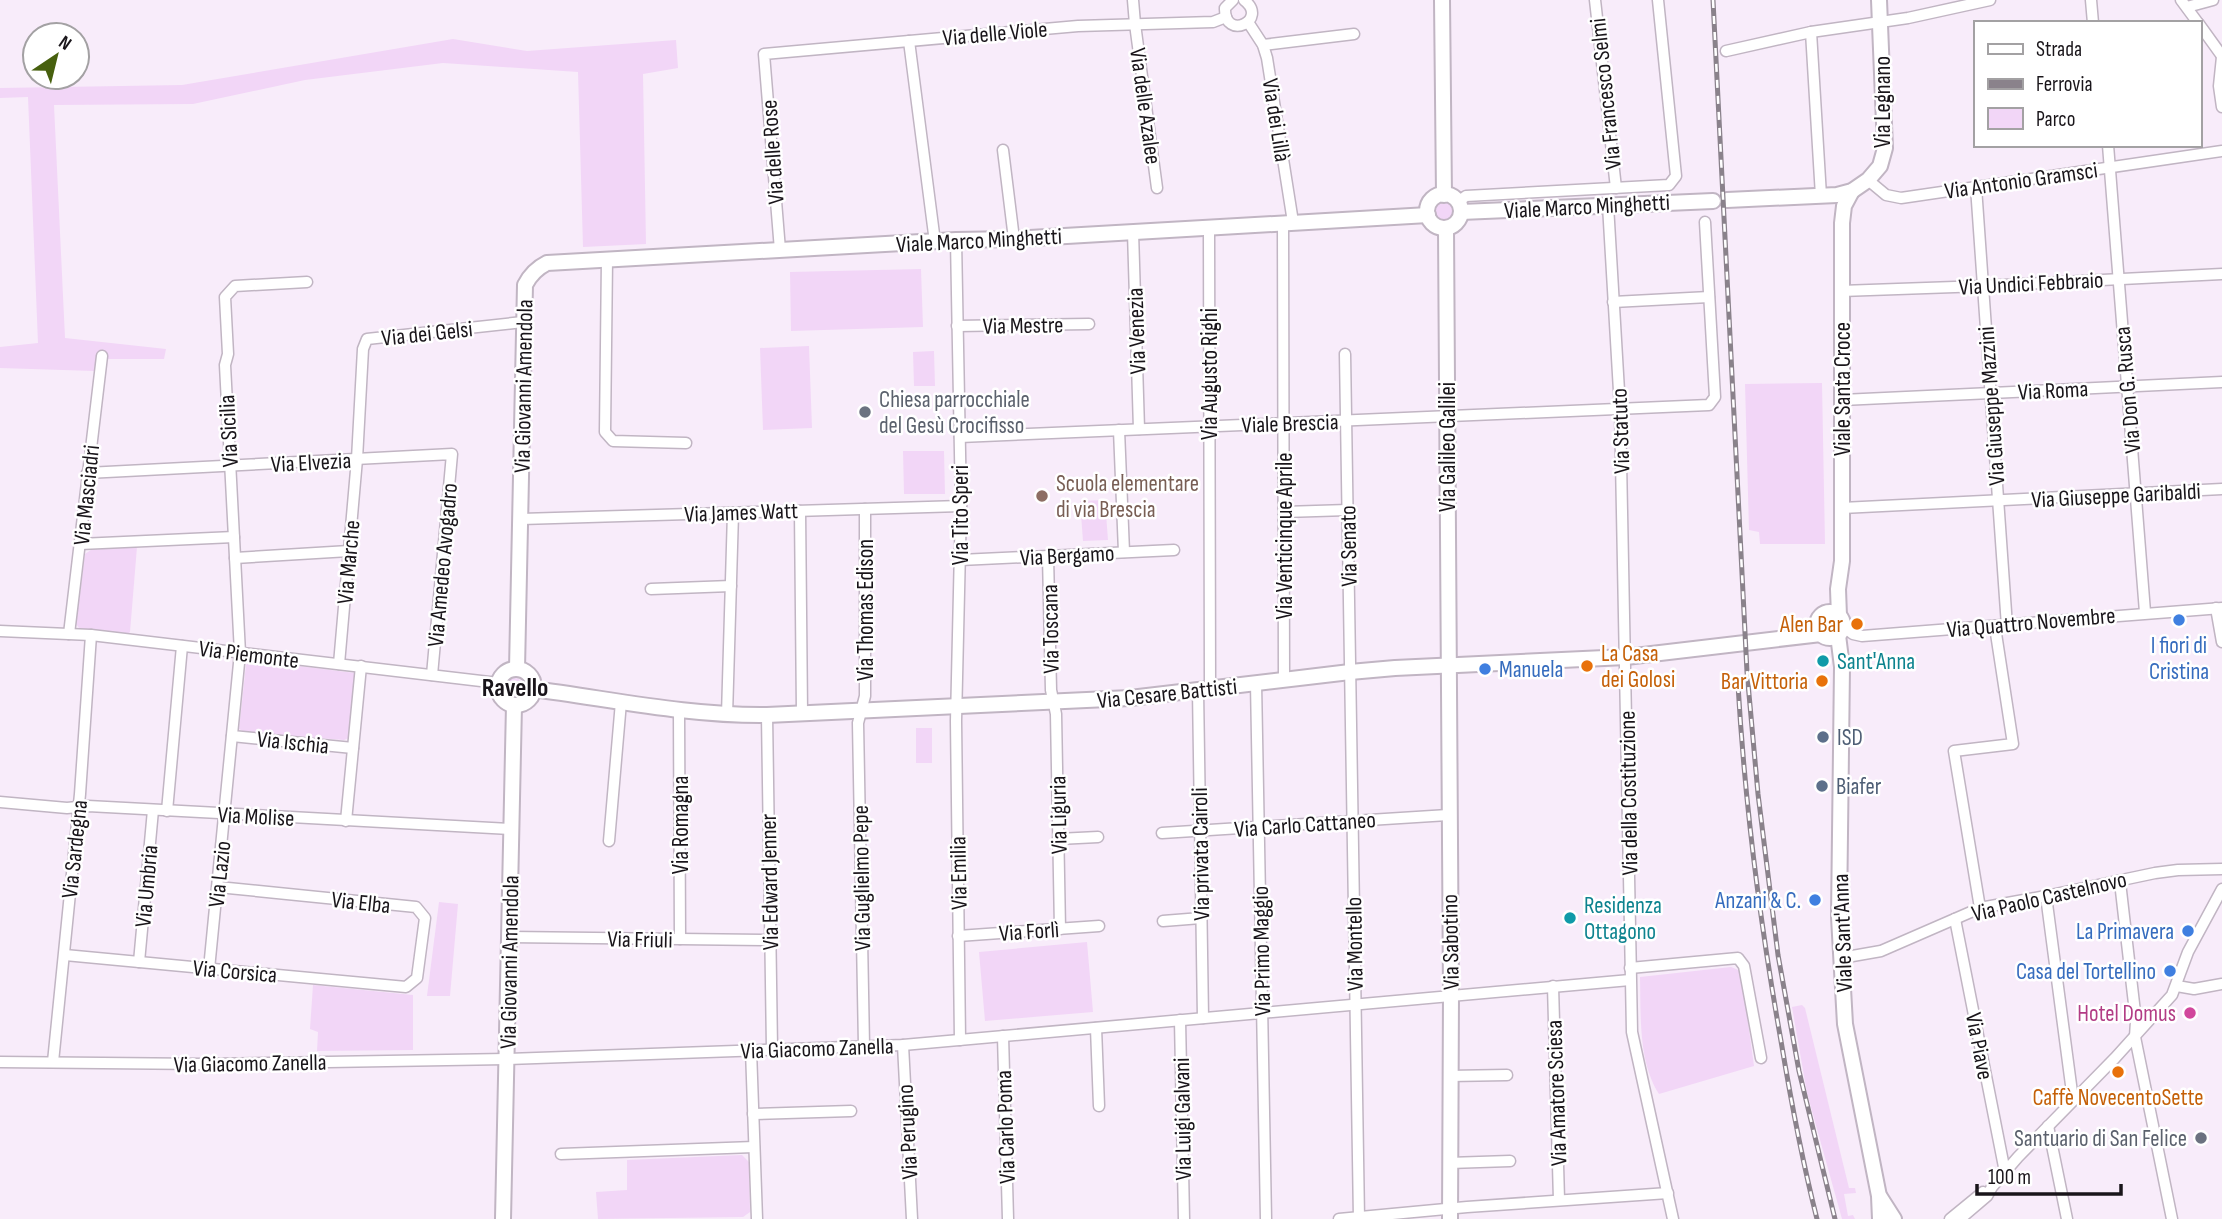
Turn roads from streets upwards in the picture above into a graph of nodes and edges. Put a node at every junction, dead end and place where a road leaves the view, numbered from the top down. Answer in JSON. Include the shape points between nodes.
{"nodes":[{"id":1,"x":1133,"y":0,"type":"edge"},
{"id":2,"x":1233,"y":0,"type":"edge"},
{"id":3,"x":1244,"y":0,"type":"edge"},
{"id":4,"x":1442,"y":0,"type":"edge"},
{"id":5,"x":1595,"y":0,"type":"edge"},
{"id":6,"x":1658,"y":0,"type":"edge"},
{"id":7,"x":1880,"y":0,"type":"edge"},
{"id":8,"x":1990,"y":0,"type":"edge"},
{"id":9,"x":2091,"y":0,"type":"edge"},
{"id":10,"x":2213,"y":0,"type":"edge"},
{"id":11,"x":2184,"y":4,"type":"edge"},
{"id":12,"x":1226,"y":17,"type":"junction"},
{"id":13,"x":2093,"y":21,"type":"edge"},
{"id":14,"x":2197,"y":21,"type":"edge"},
{"id":15,"x":1248,"y":22,"type":"junction"},
{"id":16,"x":1880,"y":22,"type":"junction"},
{"id":17,"x":1135,"y":24,"type":"junction"},
{"id":18,"x":2201,"y":27,"type":"edge"},
{"id":19,"x":1811,"y":32,"type":"junction"},
{"id":20,"x":1354,"y":34,"type":"dead end"},
{"id":21,"x":909,"y":41,"type":"junction"},
{"id":22,"x":1263,"y":46,"type":"junction"},
{"id":23,"x":1726,"y":51,"type":"dead end"},
{"id":24,"x":764,"y":54,"type":"joint"},
{"id":25,"x":2222,"y":56,"type":"edge"},
{"id":26,"x":2222,"y":107,"type":"edge"},
{"id":27,"x":2108,"y":147,"type":"edge"},
{"id":28,"x":1003,"y":150,"type":"dead end"},
{"id":29,"x":2222,"y":151,"type":"edge"},
{"id":30,"x":2110,"y":167,"type":"junction"},
{"id":31,"x":1868,"y":180,"type":"junction"},
{"id":32,"x":1976,"y":187,"type":"junction"},
{"id":33,"x":1157,"y":188,"type":"dead end"},
{"id":34,"x":1616,"y":188,"type":"junction"},
{"id":35,"x":1852,"y":191,"type":"junction"},
{"id":36,"x":1444,"y":195,"type":"junction"},
{"id":37,"x":1821,"y":196,"type":"junction"},
{"id":38,"x":1608,"y":205,"type":"junction"},
{"id":39,"x":1460,"y":207,"type":"junction"},
{"id":40,"x":1428,"y":215,"type":"junction"},
{"id":41,"x":1705,"y":222,"type":"dead end"},
{"id":42,"x":1288,"y":223,"type":"junction"},
{"id":43,"x":1209,"y":228,"type":"junction"},
{"id":44,"x":1446,"y":228,"type":"junction"},
{"id":45,"x":1133,"y":232,"type":"junction"},
{"id":46,"x":1014,"y":239,"type":"junction"},
{"id":47,"x":956,"y":240,"type":"junction"},
{"id":48,"x":935,"y":242,"type":"junction"},
{"id":49,"x":779,"y":250,"type":"junction"},
{"id":50,"x":607,"y":259,"type":"junction"},
{"id":51,"x":533,"y":272,"type":"joint"},
{"id":52,"x":2222,"y":274,"type":"edge"},
{"id":53,"x":2118,"y":279,"type":"junction"},
{"id":54,"x":307,"y":282,"type":"dead end"},
{"id":55,"x":1983,"y":286,"type":"junction"},
{"id":56,"x":1841,"y":291,"type":"junction"},
{"id":57,"x":1709,"y":297,"type":"junction"},
{"id":58,"x":1613,"y":302,"type":"junction"},
{"id":59,"x":523,"y":322,"type":"junction"},
{"id":60,"x":1089,"y":324,"type":"dead end"},
{"id":61,"x":957,"y":326,"type":"junction"},
{"id":62,"x":1345,"y":354,"type":"dead end"},
{"id":63,"x":102,"y":356,"type":"dead end"},
{"id":64,"x":2222,"y":382,"type":"edge"},
{"id":65,"x":2126,"y":387,"type":"junction"},
{"id":66,"x":1990,"y":393,"type":"junction"},
{"id":67,"x":1842,"y":400,"type":"junction"},
{"id":68,"x":1620,"y":408,"type":"junction"},
{"id":69,"x":1447,"y":416,"type":"junction"},
{"id":70,"x":1346,"y":421,"type":"junction"},
{"id":71,"x":1283,"y":423,"type":"junction"},
{"id":72,"x":1209,"y":426,"type":"junction"},
{"id":73,"x":1139,"y":429,"type":"junction"},
{"id":74,"x":1119,"y":430,"type":"junction"},
{"id":75,"x":960,"y":437,"type":"junction"},
{"id":76,"x":686,"y":443,"type":"dead end"},
{"id":77,"x":452,"y":454,"type":"joint"},
{"id":78,"x":357,"y":459,"type":"junction"},
{"id":79,"x":230,"y":466,"type":"junction"},
{"id":80,"x":87,"y":472,"type":"junction"},
{"id":81,"x":2222,"y":489,"type":"edge"},
{"id":82,"x":2136,"y":494,"type":"junction"},
{"id":83,"x":1998,"y":501,"type":"junction"},
{"id":84,"x":961,"y":506,"type":"junction"},
{"id":85,"x":1842,"y":508,"type":"junction"},
{"id":86,"x":865,"y":509,"type":"junction"},
{"id":87,"x":1348,"y":510,"type":"junction"},
{"id":88,"x":800,"y":511,"type":"junction"},
{"id":89,"x":1284,"y":512,"type":"junction"},
{"id":90,"x":733,"y":513,"type":"junction"},
{"id":91,"x":521,"y":519,"type":"junction"},
{"id":92,"x":234,"y":537,"type":"junction"},
{"id":93,"x":80,"y":544,"type":"junction"},
{"id":94,"x":1174,"y":550,"type":"dead end"},
{"id":95,"x":349,"y":551,"type":"junction"},
{"id":96,"x":1124,"y":552,"type":"junction"},
{"id":97,"x":1048,"y":556,"type":"junction"},
{"id":98,"x":235,"y":558,"type":"junction"},
{"id":99,"x":960,"y":560,"type":"junction"},
{"id":100,"x":731,"y":586,"type":"junction"},
{"id":101,"x":651,"y":589,"type":"dead end"},
{"id":102,"x":2219,"y":608,"type":"edge"},
{"id":103,"x":2145,"y":612,"type":"junction"},
{"id":104,"x":1830,"y":626,"type":"junction"},
{"id":105,"x":2007,"y":626,"type":"junction"},
{"id":106,"x":1995,"y":627,"type":"junction"},
{"id":107,"x":0,"y":631,"type":"edge"},
{"id":108,"x":69,"y":634,"type":"junction"},
{"id":109,"x":91,"y":635,"type":"junction"},
{"id":110,"x":2222,"y":642,"type":"edge"},
{"id":111,"x":182,"y":646,"type":"junction"},
{"id":112,"x":240,"y":653,"type":"junction"},
{"id":113,"x":1626,"y":657,"type":"junction"},
{"id":114,"x":339,"y":664,"type":"junction"},
{"id":115,"x":361,"y":666,"type":"junction"},
{"id":116,"x":1448,"y":666,"type":"junction"},
{"id":117,"x":517,"y":669,"type":"junction"},
{"id":118,"x":1350,"y":672,"type":"junction"},
{"id":119,"x":432,"y":675,"type":"junction"},
{"id":120,"x":1284,"y":680,"type":"junction"},
{"id":121,"x":498,"y":683,"type":"junction"},
{"id":122,"x":1256,"y":683,"type":"junction"},
{"id":123,"x":533,"y":689,"type":"junction"},
{"id":124,"x":1204,"y":690,"type":"junction"},
{"id":125,"x":621,"y":702,"type":"junction"},
{"id":126,"x":1054,"y":702,"type":"junction"},
{"id":127,"x":514,"y":705,"type":"junction"},
{"id":128,"x":957,"y":706,"type":"junction"},
{"id":129,"x":862,"y":710,"type":"junction"},
{"id":130,"x":679,"y":711,"type":"junction"},
{"id":131,"x":802,"y":713,"type":"junction"},
{"id":132,"x":727,"y":715,"type":"junction"},
{"id":133,"x":767,"y":715,"type":"junction"},
{"id":134,"x":232,"y":736,"type":"junction"},
{"id":135,"x":354,"y":748,"type":"junction"},
{"id":136,"x":0,"y":803,"type":"edge"},
{"id":137,"x":78,"y":807,"type":"junction"},
{"id":138,"x":153,"y":810,"type":"junction"},
{"id":139,"x":167,"y":811,"type":"junction"},
{"id":140,"x":225,"y":814,"type":"junction"},
{"id":141,"x":1448,"y":815,"type":"junction"},
{"id":142,"x":346,"y":821,"type":"junction"},
{"id":143,"x":1352,"y":822,"type":"junction"},
{"id":144,"x":1259,"y":827,"type":"junction"},
{"id":145,"x":512,"y":829,"type":"junction"},
{"id":146,"x":1200,"y":831,"type":"junction"},
{"id":147,"x":1162,"y":833,"type":"dead end"},
{"id":148,"x":1098,"y":837,"type":"dead end"},
{"id":149,"x":1058,"y":839,"type":"junction"},
{"id":150,"x":609,"y":841,"type":"dead end"},
{"id":151,"x":2222,"y":869,"type":"edge"},
{"id":152,"x":2120,"y":881,"type":"junction"},
{"id":153,"x":218,"y":887,"type":"junction"},
{"id":154,"x":2222,"y":888,"type":"edge"},
{"id":155,"x":2046,"y":896,"type":"junction"},
{"id":156,"x":1980,"y":908,"type":"junction"},
{"id":157,"x":1201,"y":918,"type":"junction"},
{"id":158,"x":1955,"y":919,"type":"junction"},
{"id":159,"x":1163,"y":921,"type":"dead end"},
{"id":160,"x":1099,"y":926,"type":"dead end"},
{"id":161,"x":1060,"y":929,"type":"junction"},
{"id":162,"x":958,"y":936,"type":"junction"},
{"id":163,"x":509,"y":937,"type":"junction"},
{"id":164,"x":680,"y":939,"type":"junction"},
{"id":165,"x":770,"y":940,"type":"junction"},
{"id":166,"x":65,"y":955,"type":"junction"},
{"id":167,"x":1841,"y":958,"type":"junction"},
{"id":168,"x":139,"y":962,"type":"junction"},
{"id":169,"x":1630,"y":968,"type":"junction"},
{"id":170,"x":209,"y":969,"type":"junction"},
{"id":171,"x":1630,"y":980,"type":"junction"},
{"id":172,"x":2222,"y":984,"type":"edge"},
{"id":173,"x":1553,"y":986,"type":"junction"},
{"id":174,"x":2177,"y":986,"type":"junction"},
{"id":175,"x":406,"y":987,"type":"joint"},
{"id":176,"x":1451,"y":995,"type":"junction"},
{"id":177,"x":1355,"y":1004,"type":"junction"},
{"id":178,"x":1263,"y":1013,"type":"junction"},
{"id":179,"x":1203,"y":1018,"type":"junction"},
{"id":180,"x":1180,"y":1020,"type":"junction"},
{"id":181,"x":1096,"y":1027,"type":"junction"},
{"id":182,"x":1003,"y":1036,"type":"junction"},
{"id":183,"x":2135,"y":1037,"type":"junction"},
{"id":184,"x":960,"y":1040,"type":"junction"},
{"id":185,"x":903,"y":1045,"type":"junction"},
{"id":186,"x":864,"y":1046,"type":"junction"},
{"id":187,"x":772,"y":1049,"type":"junction"},
{"id":188,"x":751,"y":1050,"type":"junction"},
{"id":189,"x":1761,"y":1058,"type":"dead end"},
{"id":190,"x":506,"y":1059,"type":"junction"},
{"id":191,"x":0,"y":1062,"type":"edge"},
{"id":192,"x":53,"y":1062,"type":"junction"},
{"id":193,"x":1507,"y":1075,"type":"dead end"},
{"id":194,"x":1449,"y":1076,"type":"junction"},
{"id":195,"x":2073,"y":1100,"type":"junction"},
{"id":196,"x":1099,"y":1106,"type":"dead end"},
{"id":197,"x":851,"y":1111,"type":"dead end"},
{"id":198,"x":753,"y":1114,"type":"junction"},
{"id":199,"x":2048,"y":1126,"type":"junction"},
{"id":200,"x":754,"y":1147,"type":"junction"},
{"id":201,"x":561,"y":1154,"type":"dead end"},
{"id":202,"x":1510,"y":1161,"type":"dead end"},
{"id":203,"x":1449,"y":1163,"type":"junction"},
{"id":204,"x":2005,"y":1172,"type":"junction"},
{"id":205,"x":1992,"y":1186,"type":"junction"},
{"id":206,"x":1668,"y":1193,"type":"junction"},
{"id":207,"x":1879,"y":1196,"type":"junction"},
{"id":208,"x":1559,"y":1200,"type":"junction"},
{"id":209,"x":1449,"y":1214,"type":"edge"},
{"id":210,"x":1359,"y":1218,"type":"edge"},
{"id":211,"x":503,"y":1219,"type":"edge"},
{"id":212,"x":757,"y":1219,"type":"edge"},
{"id":213,"x":900,"y":1219,"type":"edge"},
{"id":214,"x":912,"y":1219,"type":"edge"},
{"id":215,"x":1008,"y":1219,"type":"edge"},
{"id":216,"x":1184,"y":1219,"type":"edge"},
{"id":217,"x":1266,"y":1219,"type":"edge"},
{"id":218,"x":1339,"y":1219,"type":"edge"},
{"id":219,"x":1673,"y":1219,"type":"edge"},
{"id":220,"x":1880,"y":1219,"type":"edge"},
{"id":221,"x":1894,"y":1219,"type":"edge"},
{"id":222,"x":1950,"y":1219,"type":"edge"},
{"id":223,"x":1961,"y":1219,"type":"edge"},
{"id":224,"x":2067,"y":1219,"type":"edge"},
{"id":225,"x":2172,"y":1219,"type":"edge"}],
"edges":[{"from":1,"to":17,"type":"street","name":"Via delle Azalee"},
{"from":2,"to":12,"type":"street","via":[[1225,8]]},
{"from":3,"to":15,"type":"street","via":[[1252,11]]},
{"from":4,"to":36,"type":"street"},
{"from":5,"to":34,"type":"street","name":"Via Francesco Selmi"},
{"from":6,"to":34,"type":"street","via":[[1676,176],[1669,185]]},
{"from":7,"to":16,"type":"street","name":"Via Legnano"},
{"from":8,"to":16,"type":"street"},
{"from":9,"to":13,"type":"street"},
{"from":10,"to":11,"type":"street"},
{"from":11,"to":14,"type":"street"},
{"from":12,"to":15,"type":"street","via":[[1235,26]]},
{"from":12,"to":17,"type":"street","name":"Via delle Viole","via":[[1213,22]]},
{"from":15,"to":22,"type":"street","name":"Via dei Lillà"},
{"from":16,"to":19,"type":"street"},
{"from":16,"to":31,"type":"street","name":"Via Legnano","via":[[1886,140],[1880,166]]},
{"from":17,"to":21,"type":"street","name":"Via delle Viole"},
{"from":17,"to":33,"type":"street","name":"Via delle Azalee"},
{"from":18,"to":25,"type":"street"},
{"from":19,"to":23,"type":"street"},
{"from":19,"to":37,"type":"street"},
{"from":20,"to":22,"type":"street"},
{"from":21,"to":24,"type":"street","name":"Via delle Viole"},
{"from":21,"to":48,"type":"street"},
{"from":22,"to":42,"type":"street","name":"Via dei Lillà"},
{"from":24,"to":49,"type":"street","name":"Via delle Rose"},
{"from":25,"to":26,"type":"street"},
{"from":27,"to":30,"type":"street","name":"Via Don G. Rusca"},
{"from":28,"to":46,"type":"street"},
{"from":29,"to":30,"type":"street","name":"Via Antonio Gramsci"},
{"from":30,"to":32,"type":"street","name":"Via Antonio Gramsci"},
{"from":30,"to":53,"type":"street","name":"Via Don G. Rusca"},
{"from":31,"to":32,"type":"street","name":"Via Antonio Gramsci","via":[[1886,195],[1901,198]]},
{"from":31,"to":35,"type":"street","name":"Via Legnano"},
{"from":32,"to":55,"type":"street","name":"Via Giuseppe Mazzini"},
{"from":34,"to":39,"type":"street","via":[[1466,196]]},
{"from":35,"to":37,"type":"street","name":"Viale Marco Minghetti"},
{"from":35,"to":56,"type":"street","name":"Viale Santa Croce","via":[[1842,214]]},
{"from":36,"to":39,"type":"street"},
{"from":36,"to":40,"type":"street","via":[[1433,199]]},
{"from":37,"to":38,"type":"street","name":"Viale Marco Minghetti"},
{"from":38,"to":39,"type":"street","name":"Viale Marco Minghetti"},
{"from":38,"to":58,"type":"street","name":"Via Statuto"},
{"from":39,"to":44,"type":"street","via":[[1455,225]]},
{"from":40,"to":42,"type":"street","name":"Viale Marco Minghetti"},
{"from":40,"to":44,"type":"street","via":[[1433,223]]},
{"from":41,"to":57,"type":"street"},
{"from":42,"to":43,"type":"street","name":"Viale Marco Minghetti"},
{"from":42,"to":71,"type":"street","name":"Via Venticinque Aprile"},
{"from":43,"to":45,"type":"street","name":"Viale Marco Minghetti"},
{"from":43,"to":72,"type":"street","name":"Via Augusto Righi"},
{"from":44,"to":69,"type":"street","name":"Via Galileo Galilei"},
{"from":45,"to":46,"type":"street","name":"Viale Marco Minghetti"},
{"from":45,"to":73,"type":"street","name":"Via Venezia"},
{"from":46,"to":47,"type":"street","name":"Viale Marco Minghetti"},
{"from":47,"to":48,"type":"street","name":"Viale Marco Minghetti"},
{"from":47,"to":61,"type":"street","name":"Via Tito Speri"},
{"from":48,"to":49,"type":"street","name":"Viale Marco Minghetti"},
{"from":49,"to":50,"type":"street","name":"Viale Marco Minghetti"},
{"from":50,"to":51,"type":"street","name":"Viale Marco Minghetti","via":[[547,263]]},
{"from":50,"to":76,"type":"street","via":[[605,432],[613,442]]},
{"from":51,"to":59,"type":"street","name":"Via Giovanni Amendola","via":[[525,285]]},
{"from":52,"to":53,"type":"street","name":"Via Undici Febbraio"},
{"from":53,"to":55,"type":"street","name":"Via Undici Febbraio"},
{"from":53,"to":65,"type":"street","name":"Via Don G. Rusca"},
{"from":54,"to":79,"type":"street","name":"Via Sicilia","via":[[235,286],[225,297]]},
{"from":55,"to":56,"type":"street","name":"Via Undici Febbraio"},
{"from":55,"to":66,"type":"street","name":"Via Giuseppe Mazzini"},
{"from":56,"to":67,"type":"street","name":"Viale Santa Croce"},
{"from":57,"to":58,"type":"street"},
{"from":57,"to":68,"type":"street","name":"Viale Brescia","via":[[1715,397],[1709,405]]},
{"from":58,"to":68,"type":"street","name":"Via Statuto"},
{"from":59,"to":78,"type":"street","name":"Via dei Gelsi","via":[[367,339]]},
{"from":59,"to":91,"type":"street","name":"Via Giovanni Amendola"},
{"from":60,"to":61,"type":"street","name":"Via Mestre"},
{"from":61,"to":75,"type":"street","name":"Via Tito Speri"},
{"from":62,"to":70,"type":"street","name":"Via Senato"},
{"from":63,"to":80,"type":"street","name":"Via Masciadri"},
{"from":64,"to":65,"type":"street","name":"Via Roma"},
{"from":65,"to":66,"type":"street","name":"Via Roma"},
{"from":65,"to":82,"type":"street","name":"Via Don G. Rusca"},
{"from":66,"to":67,"type":"street","name":"Via Roma"},
{"from":66,"to":83,"type":"street","name":"Via Giuseppe Mazzini"},
{"from":67,"to":85,"type":"street","name":"Viale Santa Croce"},
{"from":68,"to":69,"type":"street","name":"Viale Brescia"},
{"from":68,"to":113,"type":"street","name":"Via Statuto"},
{"from":69,"to":70,"type":"street","name":"Viale Brescia"},
{"from":69,"to":116,"type":"street","name":"Via Galileo Galilei"},
{"from":70,"to":71,"type":"street","name":"Viale Brescia"},
{"from":70,"to":87,"type":"street","name":"Via Senato"},
{"from":71,"to":72,"type":"street","name":"Viale Brescia"},
{"from":71,"to":89,"type":"street","name":"Via Venticinque Aprile"},
{"from":72,"to":73,"type":"street","name":"Viale Brescia"},
{"from":72,"to":124,"type":"street","name":"Via Augusto Righi"},
{"from":73,"to":74,"type":"street","name":"Viale Brescia"},
{"from":74,"to":75,"type":"street","name":"Viale Brescia"},
{"from":74,"to":96,"type":"street"},
{"from":75,"to":84,"type":"street","name":"Via Tito Speri"},
{"from":77,"to":78,"type":"street","name":"Via Elvezia"},
{"from":77,"to":119,"type":"street","name":"Via Amedeo Avogadro"},
{"from":78,"to":79,"type":"street","name":"Via Elvezia"},
{"from":78,"to":95,"type":"street","name":"Via Marche"},
{"from":79,"to":80,"type":"street","name":"Via Elvezia"},
{"from":79,"to":92,"type":"street","name":"Via Sicilia"},
{"from":80,"to":93,"type":"street","name":"Via Masciadri"},
{"from":81,"to":82,"type":"street","name":"Via Giuseppe Garibaldi"},
{"from":82,"to":83,"type":"street","name":"Via Giuseppe Garibaldi"},
{"from":82,"to":103,"type":"street","name":"Via Don G. Rusca"},
{"from":83,"to":85,"type":"street","name":"Via Giuseppe Garibaldi"},
{"from":83,"to":105,"type":"street","name":"Via Giuseppe Mazzini"},
{"from":84,"to":86,"type":"street","name":"Via James Watt"},
{"from":84,"to":99,"type":"street","name":"Via Tito Speri"},
{"from":85,"to":104,"type":"street","name":"Viale Santa Croce","via":[[1842,561]]},
{"from":86,"to":88,"type":"street","name":"Via James Watt"},
{"from":86,"to":129,"type":"street","name":"Via Thomas Edison"},
{"from":87,"to":89,"type":"street"},
{"from":87,"to":118,"type":"street","name":"Via Senato"},
{"from":88,"to":90,"type":"street","name":"Via James Watt"},
{"from":88,"to":131,"type":"street"},
{"from":89,"to":120,"type":"street","name":"Via Venticinque Aprile"},
{"from":90,"to":91,"type":"street","name":"Via James Watt"},
{"from":90,"to":100,"type":"street"},
{"from":91,"to":117,"type":"street","name":"Via Giovanni Amendola"},
{"from":92,"to":93,"type":"street"},
{"from":92,"to":98,"type":"street","name":"Via Sicilia"},
{"from":93,"to":108,"type":"street","name":"Via Masciadri"},
{"from":94,"to":96,"type":"street","name":"Via Bergamo"},
{"from":95,"to":98,"type":"street"},
{"from":95,"to":114,"type":"street","name":"Via Marche"},
{"from":96,"to":97,"type":"street","name":"Via Bergamo"},
{"from":97,"to":99,"type":"street","name":"Via Bergamo"},
{"from":97,"to":126,"type":"street","name":"Via Toscana"},
{"from":98,"to":112,"type":"street","name":"Via Sicilia"},
{"from":99,"to":128,"type":"street","name":"Via Tito Speri"},
{"from":100,"to":101,"type":"street"},
{"from":100,"to":132,"type":"street"},
{"from":102,"to":103,"type":"street","name":"Via Quattro Novembre"},
{"from":102,"to":110,"type":"street"},
{"from":103,"to":105,"type":"street","name":"Via Quattro Novembre"},
{"from":104,"to":106,"type":"street","name":"Via Quattro Novembre","via":[[1861,636]]},
{"from":104,"to":113,"type":"street","name":"Via Cesare Battisti","via":[[1746,644]]},
{"from":104,"to":167,"type":"street","name":"Viale Sant'Anna","via":[[1842,667]]},
{"from":105,"to":106,"type":"street","name":"Via Quattro Novembre"},
{"from":106,"to":156,"type":"street","via":[[2014,744],[1954,751]]},
{"from":107,"to":108,"type":"street","name":"Via Piemonte"},
{"from":108,"to":109,"type":"street","name":"Via Piemonte"},
{"from":109,"to":111,"type":"street","name":"Via Piemonte"},
{"from":109,"to":137,"type":"street","name":"Via Sardegna"},
{"from":111,"to":112,"type":"street","name":"Via Piemonte"},
{"from":111,"to":139,"type":"street"},
{"from":112,"to":114,"type":"street","name":"Via Piemonte"},
{"from":112,"to":134,"type":"street","name":"Via Lazio"},
{"from":113,"to":116,"type":"street","name":"Via Cesare Battisti"},
{"from":113,"to":169,"type":"street","name":"Via della Costituzione"},
{"from":114,"to":115,"type":"street","name":"Via Piemonte"},
{"from":115,"to":119,"type":"street","name":"Via Piemonte"},
{"from":115,"to":135,"type":"street"},
{"from":116,"to":118,"type":"street","name":"Via Cesare Battisti"},
{"from":116,"to":141,"type":"street","name":"Via Sabotino"},
{"from":117,"to":121,"type":"street","via":[[505,673]]},
{"from":117,"to":123,"type":"street","via":[[529,676]]},
{"from":118,"to":120,"type":"street","name":"Via Cesare Battisti"},
{"from":118,"to":143,"type":"street","name":"Via Montello"},
{"from":119,"to":121,"type":"street","name":"Via Piemonte"},
{"from":120,"to":122,"type":"street","name":"Via Cesare Battisti"},
{"from":121,"to":127,"type":"street","via":[[501,698]]},
{"from":122,"to":124,"type":"street","name":"Via Cesare Battisti"},
{"from":122,"to":144,"type":"street","name":"Via Primo Maggio"},
{"from":123,"to":125,"type":"street","name":"Via Cesare Battisti"},
{"from":123,"to":127,"type":"street","via":[[527,701]]},
{"from":124,"to":126,"type":"street","name":"Via Cesare Battisti"},
{"from":124,"to":146,"type":"street","name":"Via privata Cairoli"},
{"from":125,"to":130,"type":"street","name":"Via Cesare Battisti"},
{"from":125,"to":150,"type":"street"},
{"from":126,"to":128,"type":"street","name":"Via Cesare Battisti"},
{"from":126,"to":149,"type":"street","name":"Via Liguria"},
{"from":127,"to":145,"type":"street","name":"Via Giovanni Amendola"},
{"from":128,"to":129,"type":"street","name":"Via Cesare Battisti"},
{"from":128,"to":162,"type":"street","name":"Via Emilia"},
{"from":129,"to":131,"type":"street","name":"Via Cesare Battisti"},
{"from":129,"to":186,"type":"street","name":"Via Guglielmo Pepe","via":[[858,723]]},
{"from":130,"to":132,"type":"street","name":"Via Cesare Battisti"},
{"from":130,"to":164,"type":"street","name":"Via Romagna"},
{"from":131,"to":133,"type":"street","name":"Via Cesare Battisti"},
{"from":132,"to":133,"type":"street","name":"Via Cesare Battisti"},
{"from":133,"to":165,"type":"street","name":"Via Edward Jenner"},
{"from":134,"to":135,"type":"street","name":"Via Ischia"},
{"from":134,"to":140,"type":"street","name":"Via Lazio"},
{"from":135,"to":142,"type":"street"},
{"from":136,"to":137,"type":"street","name":"Via Molise"},
{"from":137,"to":138,"type":"street","name":"Via Molise"},
{"from":137,"to":166,"type":"street","name":"Via Sardegna"},
{"from":138,"to":139,"type":"street","name":"Via Molise"},
{"from":138,"to":168,"type":"street","name":"Via Umbria"},
{"from":139,"to":140,"type":"street","name":"Via Molise"},
{"from":140,"to":142,"type":"street","name":"Via Molise"},
{"from":140,"to":153,"type":"street","name":"Via Lazio"},
{"from":141,"to":143,"type":"street","name":"Via Carlo Cattaneo"},
{"from":141,"to":176,"type":"street","name":"Via Sabotino"},
{"from":142,"to":145,"type":"street","name":"Via Molise"},
{"from":143,"to":144,"type":"street","name":"Via Carlo Cattaneo"},
{"from":143,"to":177,"type":"street","name":"Via Montello"},
{"from":144,"to":146,"type":"street","name":"Via Carlo Cattaneo"},
{"from":144,"to":178,"type":"street","name":"Via Primo Maggio"},
{"from":145,"to":163,"type":"street","name":"Via Giovanni Amendola"},
{"from":146,"to":147,"type":"street","name":"Via Carlo Cattaneo"},
{"from":146,"to":157,"type":"street","name":"Via privata Cairoli"},
{"from":148,"to":149,"type":"street"},
{"from":149,"to":161,"type":"street","name":"Via Liguria"},
{"from":151,"to":152,"type":"street","name":"Via Paolo Castelnovo","via":[[2178,870]]},
{"from":152,"to":155,"type":"street","name":"Via Paolo Castelnovo"},
{"from":152,"to":183,"type":"street"},
{"from":153,"to":170,"type":"street","name":"Via Lazio"},
{"from":153,"to":175,"type":"street","name":"Via Elba","via":[[416,907],[425,918],[417,978]]},
{"from":154,"to":174,"type":"street","via":[[2188,952]]},
{"from":155,"to":156,"type":"street","name":"Via Paolo Castelnovo"},
{"from":155,"to":195,"type":"street"},
{"from":156,"to":158,"type":"street","name":"Via Paolo Castelnovo"},
{"from":157,"to":159,"type":"street"},
{"from":157,"to":179,"type":"street","name":"Via privata Cairoli"},
{"from":158,"to":167,"type":"street","name":"Via Paolo Castelnovo","via":[[1881,951]]},
{"from":158,"to":204,"type":"street","name":"Via Piave"},
{"from":160,"to":161,"type":"street","name":"Via Forlì"},
{"from":161,"to":162,"type":"street","name":"Via Forlì"},
{"from":162,"to":184,"type":"street","name":"Via Emilia"},
{"from":163,"to":164,"type":"street","name":"Via Friuli"},
{"from":163,"to":190,"type":"street","name":"Via Giovanni Amendola"},
{"from":164,"to":165,"type":"street","name":"Via Friuli"},
{"from":165,"to":187,"type":"street","name":"Via Edward Jenner"},
{"from":166,"to":168,"type":"street","name":"Via Corsica"},
{"from":166,"to":192,"type":"street","name":"Via Sardegna"},
{"from":167,"to":207,"type":"street","name":"Viale Sant'Anna","via":[[1845,1024]]},
{"from":168,"to":170,"type":"street","name":"Via Corsica"},
{"from":169,"to":171,"type":"street","name":"Via della Costituzione"},
{"from":169,"to":189,"type":"street","via":[[1738,958],[1744,966]]},
{"from":170,"to":175,"type":"street","name":"Via Corsica"},
{"from":171,"to":173,"type":"street","name":"Via Giacomo Zanella"},
{"from":171,"to":206,"type":"street","name":"Via della Costituzione","via":[[1632,1032]]},
{"from":172,"to":174,"type":"street","via":[[2194,989]]},
{"from":173,"to":176,"type":"street","name":"Via Giacomo Zanella"},
{"from":173,"to":208,"type":"street","name":"Via Amatore Sciesa"},
{"from":174,"to":183,"type":"street"},
{"from":176,"to":177,"type":"street","name":"Via Giacomo Zanella"},
{"from":176,"to":194,"type":"street","name":"Via Sabotino"},
{"from":177,"to":178,"type":"street","name":"Via Giacomo Zanella"},
{"from":177,"to":210,"type":"street","name":"Via Montello"},
{"from":178,"to":179,"type":"street","name":"Via Giacomo Zanella"},
{"from":178,"to":217,"type":"street","name":"Via Primo Maggio"},
{"from":179,"to":180,"type":"street","name":"Via Giacomo Zanella"},
{"from":180,"to":181,"type":"street","name":"Via Giacomo Zanella"},
{"from":180,"to":216,"type":"street","name":"Via Luigi Galvani"},
{"from":181,"to":182,"type":"street","name":"Via Giacomo Zanella"},
{"from":181,"to":196,"type":"street"},
{"from":182,"to":184,"type":"street","name":"Via Giacomo Zanella"},
{"from":182,"to":215,"type":"street","name":"Via Carlo Poma"},
{"from":183,"to":195,"type":"street"},
{"from":183,"to":225,"type":"street"},
{"from":184,"to":185,"type":"street","name":"Via Giacomo Zanella"},
{"from":185,"to":186,"type":"street","name":"Via Giacomo Zanella"},
{"from":185,"to":214,"type":"street","name":"Via Perugino"},
{"from":186,"to":187,"type":"street","name":"Via Giacomo Zanella"},
{"from":187,"to":188,"type":"street","name":"Via Giacomo Zanella"},
{"from":188,"to":190,"type":"street","name":"Via Giacomo Zanella"},
{"from":188,"to":198,"type":"street"},
{"from":190,"to":192,"type":"street","name":"Via Giacomo Zanella"},
{"from":190,"to":211,"type":"street","name":"Via Giovanni Amendola"},
{"from":191,"to":192,"type":"street","name":"Via Giacomo Zanella"},
{"from":193,"to":194,"type":"street"},
{"from":194,"to":203,"type":"street","name":"Via Sabotino"},
{"from":195,"to":199,"type":"street"},
{"from":197,"to":198,"type":"street"},
{"from":198,"to":200,"type":"street"},
{"from":199,"to":204,"type":"street"},
{"from":199,"to":224,"type":"street"},
{"from":200,"to":201,"type":"street"},
{"from":200,"to":212,"type":"street"},
{"from":202,"to":203,"type":"street"},
{"from":203,"to":209,"type":"street","name":"Via Sabotino"},
{"from":204,"to":205,"type":"street"},
{"from":205,"to":222,"type":"street"},
{"from":205,"to":223,"type":"street"},
{"from":206,"to":208,"type":"street"},
{"from":206,"to":219,"type":"street","name":"Via della Costituzione"},
{"from":207,"to":220,"type":"street","name":"Viale Sant'Anna"},
{"from":207,"to":221,"type":"street","name":"Viale Sant'Anna"},
{"from":208,"to":209,"type":"street"},
{"from":209,"to":210,"type":"street"},
{"from":210,"to":218,"type":"street"},
{"from":213,"to":214,"type":"street"}]}
